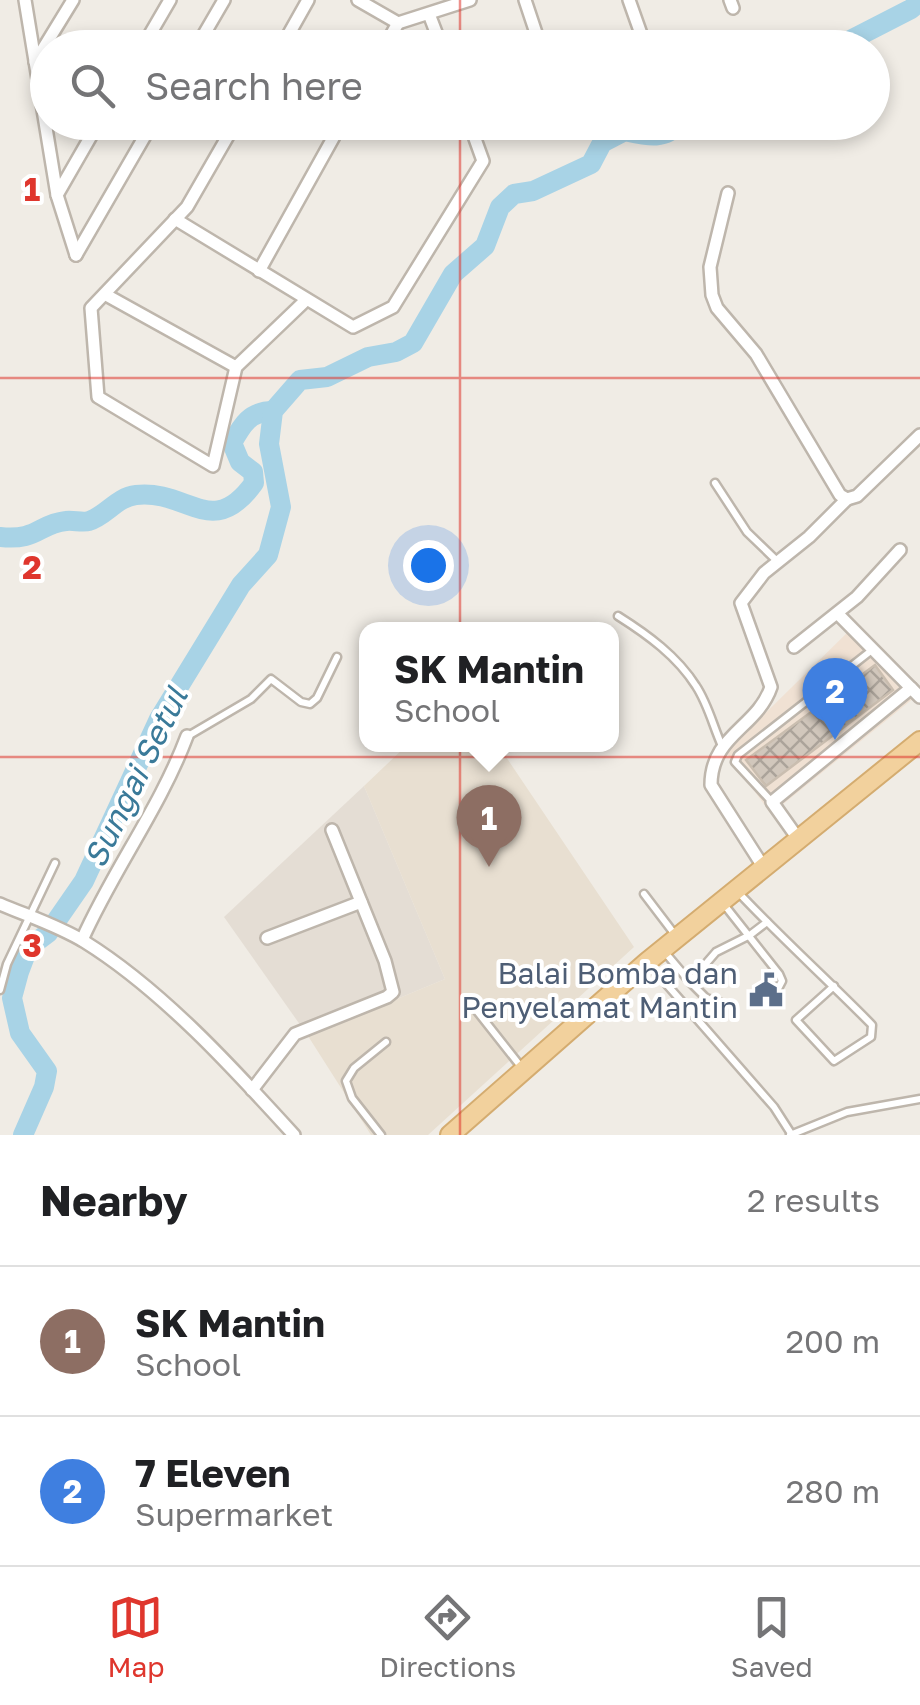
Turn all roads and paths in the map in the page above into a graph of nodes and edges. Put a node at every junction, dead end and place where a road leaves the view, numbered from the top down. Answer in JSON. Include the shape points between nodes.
{"nodes":[{"id":1,"x":25,"y":0,"type":"edge"},
{"id":2,"x":72,"y":0,"type":"edge"},
{"id":3,"x":170,"y":0,"type":"edge"},
{"id":4,"x":224,"y":0,"type":"edge"},
{"id":5,"x":308,"y":0,"type":"edge"},
{"id":6,"x":358,"y":0,"type":"edge"},
{"id":7,"x":470,"y":0,"type":"edge"},
{"id":8,"x":525,"y":0,"type":"edge"},
{"id":9,"x":630,"y":0,"type":"edge"},
{"id":10,"x":430,"y":14,"type":"junction"},
{"id":11,"x":398,"y":23,"type":"junction"},
{"id":12,"x":54,"y":30,"type":"edge"},
{"id":13,"x":152,"y":30,"type":"edge"},
{"id":14,"x":206,"y":30,"type":"edge"},
{"id":15,"x":290,"y":30,"type":"edge"},
{"id":16,"x":394,"y":30,"type":"edge"},
{"id":17,"x":436,"y":30,"type":"edge"},
{"id":18,"x":535,"y":30,"type":"edge"},
{"id":19,"x":640,"y":30,"type":"edge"},
{"id":20,"x":30,"y":31,"type":"edge"},
{"id":21,"x":48,"y":140,"type":"edge"},
{"id":22,"x":89,"y":140,"type":"edge"},
{"id":23,"x":143,"y":140,"type":"edge"},
{"id":24,"x":226,"y":140,"type":"edge"},
{"id":25,"x":332,"y":140,"type":"edge"},
{"id":26,"x":476,"y":140,"type":"edge"},
{"id":27,"x":728,"y":193,"type":"dead end"},
{"id":28,"x":57,"y":195,"type":"junction"},
{"id":29,"x":176,"y":219,"type":"junction"},
{"id":30,"x":259,"y":271,"type":"junction"},
{"id":31,"x":108,"y":296,"type":"dead end"},
{"id":32,"x":306,"y":300,"type":"junction"},
{"id":33,"x":236,"y":367,"type":"junction"},
{"id":34,"x":920,"y":435,"type":"edge"},
{"id":35,"x":715,"y":483,"type":"dead end"},
{"id":36,"x":847,"y":499,"type":"junction"},
{"id":37,"x":900,"y":550,"type":"dead end"},
{"id":38,"x":777,"y":561,"type":"junction"},
{"id":39,"x":838,"y":614,"type":"junction"},
{"id":40,"x":618,"y":616,"type":"dead end"},
{"id":41,"x":794,"y":647,"type":"dead end"},
{"id":42,"x":872,"y":650,"type":"junction"},
{"id":43,"x":337,"y":657,"type":"dead end"},
{"id":44,"x":916,"y":692,"type":"edge"},
{"id":45,"x":187,"y":736,"type":"joint"},
{"id":46,"x":920,"y":742,"type":"edge"},
{"id":47,"x":722,"y":746,"type":"junction"},
{"id":48,"x":772,"y":802,"type":"junction"},
{"id":49,"x":332,"y":830,"type":"dead end"},
{"id":50,"x":799,"y":840,"type":"junction"},
{"id":51,"x":55,"y":863,"type":"dead end"},
{"id":52,"x":764,"y":868,"type":"junction"},
{"id":53,"x":644,"y":894,"type":"dead end"},
{"id":54,"x":728,"y":895,"type":"junction"},
{"id":55,"x":361,"y":902,"type":"junction"},
{"id":56,"x":0,"y":904,"type":"edge"},
{"id":57,"x":30,"y":916,"type":"junction"},
{"id":58,"x":767,"y":922,"type":"junction"},
{"id":59,"x":750,"y":936,"type":"junction"},
{"id":60,"x":267,"y":938,"type":"dead end"},
{"id":61,"x":82,"y":940,"type":"junction"},
{"id":62,"x":670,"y":943,"type":"junction"},
{"id":63,"x":647,"y":962,"type":"junction"},
{"id":64,"x":690,"y":982,"type":"junction"},
{"id":65,"x":834,"y":986,"type":"junction"},
{"id":66,"x":0,"y":990,"type":"edge"},
{"id":67,"x":772,"y":1000,"type":"dead end"},
{"id":68,"x":721,"y":1003,"type":"dead end"},
{"id":69,"x":473,"y":1006,"type":"dead end"},
{"id":70,"x":386,"y":1042,"type":"dead end"},
{"id":71,"x":523,"y":1068,"type":"junction"},
{"id":72,"x":252,"y":1090,"type":"junction"},
{"id":73,"x":920,"y":1099,"type":"edge"},
{"id":74,"x":294,"y":1135,"type":"edge"},
{"id":75,"x":382,"y":1135,"type":"edge"},
{"id":76,"x":450,"y":1135,"type":"edge"},
{"id":77,"x":790,"y":1135,"type":"edge"}],
"edges":[{"from":1,"to":20,"type":"street"},
{"from":2,"to":12,"type":"street"},
{"from":3,"to":13,"type":"street"},
{"from":4,"to":14,"type":"street"},
{"from":5,"to":15,"type":"street"},
{"from":6,"to":11,"type":"street"},
{"from":7,"to":10,"type":"street"},
{"from":8,"to":18,"type":"street"},
{"from":9,"to":19,"type":"street"},
{"from":10,"to":11,"type":"street"},
{"from":10,"to":17,"type":"street"},
{"from":11,"to":16,"type":"street"},
{"from":21,"to":28,"type":"street"},
{"from":22,"to":28,"type":"street"},
{"from":23,"to":28,"type":"street","via":[[76,255]]},
{"from":24,"to":29,"type":"street"},
{"from":25,"to":30,"type":"street"},
{"from":26,"to":32,"type":"street","via":[[484,161],[392,308],[353,327]]},
{"from":27,"to":36,"type":"street","via":[[710,268],[717,308],[756,354]]},
{"from":29,"to":30,"type":"street"},
{"from":29,"to":33,"type":"street","via":[[90,308],[98,398],[213,466]]},
{"from":30,"to":32,"type":"street"},
{"from":31,"to":33,"type":"street"},
{"from":32,"to":33,"type":"street"},
{"from":34,"to":36,"type":"street"},
{"from":35,"to":38,"type":"lane","via":[[747,532]]},
{"from":36,"to":38,"type":"street"},
{"from":37,"to":39,"type":"street"},
{"from":38,"to":47,"type":"street","via":[[741,603],[771,688],[761,708]]},
{"from":39,"to":41,"type":"street"},
{"from":39,"to":42,"type":"street"},
{"from":40,"to":47,"type":"lane","via":[[684,670]]},
{"from":42,"to":44,"type":"street"},
{"from":42,"to":48,"type":"lane","via":[[738,755],[735,762]]},
{"from":43,"to":45,"type":"lane","via":[[310,704],[272,680]]},
{"from":44,"to":48,"type":"street"},
{"from":45,"to":61,"type":"street"},
{"from":46,"to":50,"type":"main road"},
{"from":47,"to":52,"type":"street","via":[[711,785]]},
{"from":48,"to":50,"type":"street"},
{"from":49,"to":55,"type":"street"},
{"from":50,"to":52,"type":"main road"},
{"from":51,"to":57,"type":"lane"},
{"from":52,"to":54,"type":"main road"},
{"from":53,"to":62,"type":"lane"},
{"from":54,"to":58,"type":"lane"},
{"from":54,"to":59,"type":"lane"},
{"from":54,"to":62,"type":"main road"},
{"from":55,"to":60,"type":"street"},
{"from":55,"to":72,"type":"street","via":[[392,992],[294,1034]]},
{"from":56,"to":57,"type":"street"},
{"from":57,"to":61,"type":"street"},
{"from":57,"to":66,"type":"lane"},
{"from":58,"to":59,"type":"lane"},
{"from":58,"to":65,"type":"lane"},
{"from":59,"to":64,"type":"lane","via":[[716,952]]},
{"from":59,"to":67,"type":"lane","via":[[780,974]]},
{"from":61,"to":72,"type":"street","via":[[161,1002]]},
{"from":62,"to":63,"type":"main road"},
{"from":62,"to":64,"type":"lane"},
{"from":63,"to":71,"type":"main road"},
{"from":63,"to":77,"type":"lane","via":[[774,1106]]},
{"from":64,"to":68,"type":"lane"},
{"from":65,"to":65,"type":"lane","via":[[874,1031],[834,1061],[796,1020]]},
{"from":69,"to":71,"type":"lane"},
{"from":70,"to":75,"type":"lane","via":[[346,1081]]},
{"from":71,"to":76,"type":"main road"},
{"from":72,"to":74,"type":"street"},
{"from":73,"to":77,"type":"lane","via":[[847,1112]]}]}
